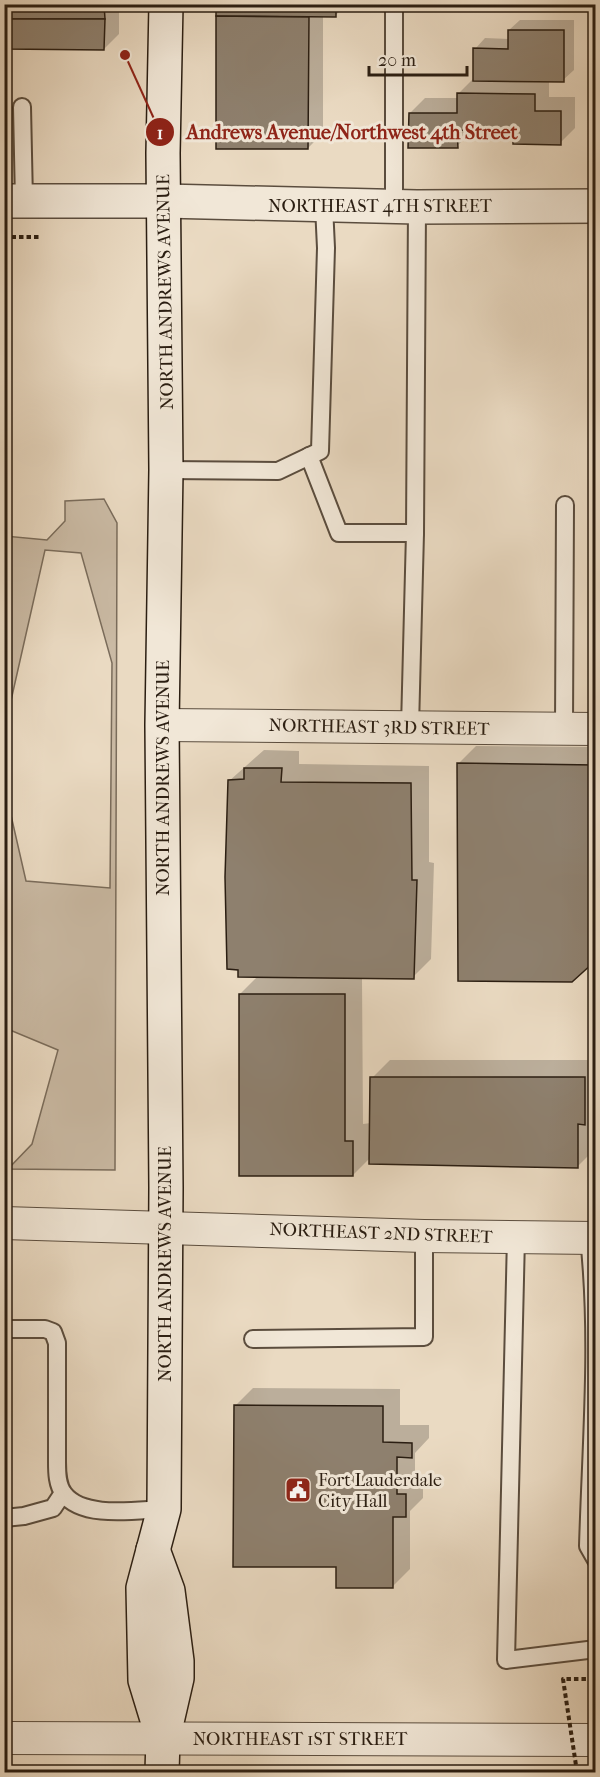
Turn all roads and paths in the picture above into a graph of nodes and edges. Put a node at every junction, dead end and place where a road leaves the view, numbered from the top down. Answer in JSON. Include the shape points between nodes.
{"nodes":[{"id":1,"x":166,"y":4,"type":"edge"},
{"id":2,"x":394,"y":4,"type":"edge"},
{"id":3,"x":22,"y":107,"type":"dead end"},
{"id":4,"x":14,"y":201,"type":"edge"},
{"id":5,"x":165,"y":201,"type":"junction"},
{"id":6,"x":324,"y":206,"type":"junction"},
{"id":7,"x":596,"y":206,"type":"edge"},
{"id":8,"x":406,"y":207,"type":"junction"},
{"id":9,"x":309,"y":456,"type":"junction"},
{"id":10,"x":166,"y":470,"type":"junction"},
{"id":11,"x":566,"y":505,"type":"dead end"},
{"id":12,"x":415,"y":533,"type":"junction"},
{"id":13,"x":162,"y":725,"type":"junction"},
{"id":14,"x":410,"y":727,"type":"junction"},
{"id":15,"x":564,"y":729,"type":"junction"},
{"id":16,"x":596,"y":729,"type":"edge"},
{"id":17,"x":4,"y":1223,"type":"edge"},
{"id":18,"x":166,"y":1227,"type":"junction"},
{"id":19,"x":424,"y":1236,"type":"junction"},
{"id":20,"x":516,"y":1237,"type":"junction"},
{"id":21,"x":592,"y":1238,"type":"edge"},
{"id":22,"x":4,"y":1329,"type":"edge"},
{"id":23,"x":253,"y":1339,"type":"dead end"},
{"id":24,"x":63,"y":1493,"type":"junction"},
{"id":25,"x":164,"y":1509,"type":"junction"},
{"id":26,"x":4,"y":1518,"type":"edge"},
{"id":27,"x":596,"y":1560,"type":"edge"},
{"id":28,"x":596,"y":1649,"type":"edge"},
{"id":29,"x":596,"y":1679,"type":"edge"},
{"id":30,"x":4,"y":1738,"type":"edge"},
{"id":31,"x":162,"y":1739,"type":"junction"},
{"id":32,"x":596,"y":1740,"type":"edge"},
{"id":33,"x":162,"y":1773,"type":"edge"},
{"id":34,"x":577,"y":1773,"type":"edge"}],
"edges":[{"from":1,"to":5,"type":"main road","name":"NORTH ANDREWS AVENUE"},
{"from":2,"to":8,"type":"lane"},
{"from":3,"to":4,"type":"lane"},
{"from":4,"to":5,"type":"main road","name":"NORTHEAST 4TH STREET"},
{"from":5,"to":6,"type":"main road","name":"NORTHEAST 4TH STREET"},
{"from":5,"to":10,"type":"main road","name":"NORTH ANDREWS AVENUE"},
{"from":6,"to":8,"type":"main road","name":"NORTHEAST 4TH STREET"},
{"from":6,"to":9,"type":"lane","via":[[320,452]]},
{"from":7,"to":8,"type":"main road","name":"NORTHEAST 4TH STREET"},
{"from":8,"to":12,"type":"lane"},
{"from":9,"to":10,"type":"lane","via":[[279,471]]},
{"from":9,"to":12,"type":"lane","via":[[339,533]]},
{"from":10,"to":13,"type":"main road","name":"NORTH ANDREWS AVENUE"},
{"from":11,"to":15,"type":"lane"},
{"from":12,"to":14,"type":"lane"},
{"from":13,"to":14,"type":"street","name":"NORTHEAST 3RD STREET"},
{"from":13,"to":18,"type":"main road","name":"NORTH ANDREWS AVENUE"},
{"from":14,"to":15,"type":"street","name":"NORTHEAST 3RD STREET"},
{"from":15,"to":16,"type":"street","name":"NORTHEAST 3RD STREET"},
{"from":17,"to":18,"type":"street","name":"NORTHEAST 2ND STREET"},
{"from":18,"to":19,"type":"street","name":"NORTHEAST 2ND STREET"},
{"from":18,"to":25,"type":"main road","name":"NORTH ANDREWS AVENUE"},
{"from":19,"to":20,"type":"street","name":"NORTHEAST 2ND STREET"},
{"from":19,"to":23,"type":"lane","via":[[424,1337]]},
{"from":20,"to":21,"type":"street","name":"NORTHEAST 2ND STREET"},
{"from":20,"to":28,"type":"lane","via":[[506,1660]]},
{"from":21,"to":27,"type":"lane","via":[[588,1546]]},
{"from":22,"to":24,"type":"lane","via":[[45,1329],[53,1332],[57,1343],[57,1462]]},
{"from":24,"to":25,"type":"lane","via":[[85,1508]]},
{"from":24,"to":26,"type":"lane","via":[[53,1508]]},
{"from":25,"to":31,"type":"main road","name":"NORTH ANDREWS AVENUE","via":[[143,1588],[145,1680]]},
{"from":29,"to":34,"type":"path","bridge":true,"via":[[563,1679]]},
{"from":30,"to":31,"type":"street","name":"NORTHEAST 1ST STREET"},
{"from":31,"to":32,"type":"street","name":"NORTHEAST 1ST STREET"},
{"from":31,"to":33,"type":"main road","name":"NORTH ANDREWS AVENUE"}]}
